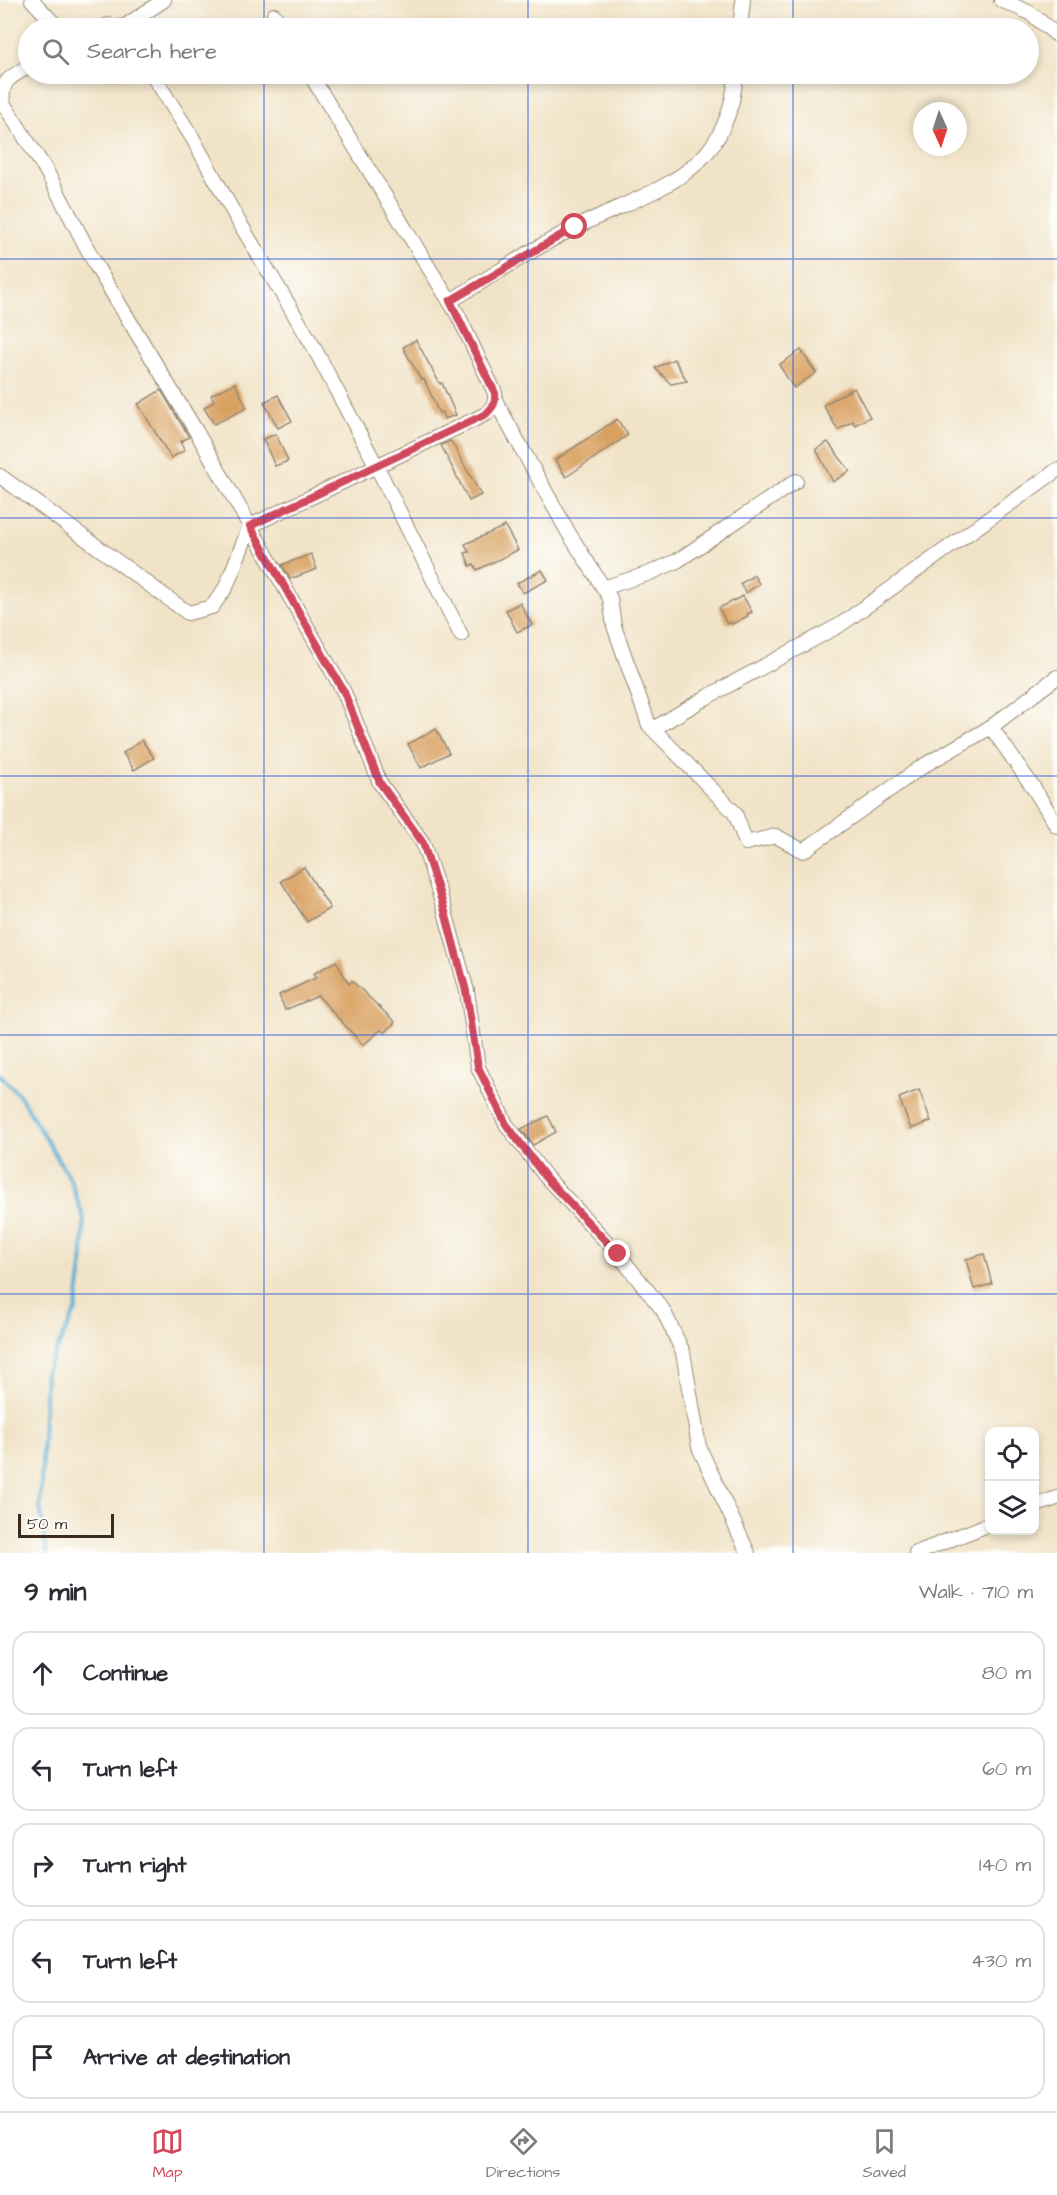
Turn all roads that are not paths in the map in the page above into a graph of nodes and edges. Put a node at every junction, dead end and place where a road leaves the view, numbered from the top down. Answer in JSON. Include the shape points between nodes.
{"nodes":[{"id":1,"x":32,"y":0,"type":"edge"},
{"id":2,"x":164,"y":0,"type":"edge"},
{"id":3,"x":743,"y":0,"type":"edge"},
{"id":4,"x":1001,"y":0,"type":"edge"},
{"id":5,"x":274,"y":15,"type":"dead end"},
{"id":6,"x":49,"y":18,"type":"edge"},
{"id":7,"x":137,"y":18,"type":"edge"},
{"id":8,"x":276,"y":18,"type":"edge"},
{"id":9,"x":741,"y":18,"type":"edge"},
{"id":10,"x":1036,"y":18,"type":"edge"},
{"id":11,"x":1039,"y":20,"type":"edge"},
{"id":12,"x":1057,"y":35,"type":"edge"},
{"id":13,"x":18,"y":73,"type":"edge"},
{"id":14,"x":158,"y":84,"type":"edge"},
{"id":15,"x":316,"y":84,"type":"edge"},
{"id":16,"x":736,"y":84,"type":"edge"},
{"id":17,"x":450,"y":301,"type":"junction"},
{"id":18,"x":496,"y":402,"type":"junction"},
{"id":19,"x":376,"y":465,"type":"junction"},
{"id":20,"x":1057,"y":470,"type":"edge"},
{"id":21,"x":0,"y":476,"type":"edge"},
{"id":22,"x":796,"y":481,"type":"dead end"},
{"id":23,"x":250,"y":526,"type":"junction"},
{"id":24,"x":603,"y":588,"type":"junction"},
{"id":25,"x":461,"y":635,"type":"dead end"},
{"id":26,"x":1057,"y":676,"type":"edge"},
{"id":27,"x":991,"y":728,"type":"junction"},
{"id":28,"x":653,"y":729,"type":"junction"},
{"id":29,"x":1057,"y":826,"type":"edge"},
{"id":30,"x":1057,"y":1498,"type":"edge"},
{"id":31,"x":1039,"y":1505,"type":"edge"},
{"id":32,"x":985,"y":1526,"type":"edge"},
{"id":33,"x":748,"y":1553,"type":"edge"},
{"id":34,"x":916,"y":1553,"type":"edge"}],
"edges":[{"from":1,"to":6,"type":"street"},
{"from":2,"to":7,"type":"street"},
{"from":3,"to":9,"type":"street"},
{"from":4,"to":10,"type":"street"},
{"from":5,"to":8,"type":"street"},
{"from":11,"to":12,"type":"street"},
{"from":13,"to":23,"type":"street","via":[[1,87],[3,103],[47,172],[98,269]]},
{"from":14,"to":19,"type":"street","via":[[312,344]]},
{"from":15,"to":17,"type":"street"},
{"from":16,"to":17,"type":"street","via":[[728,119],[715,145],[688,171],[660,189],[575,227]]},
{"from":17,"to":18,"type":"street"},
{"from":18,"to":19,"type":"street","via":[[486,414]]},
{"from":18,"to":24,"type":"street"},
{"from":19,"to":23,"type":"street"},
{"from":19,"to":25,"type":"street"},
{"from":20,"to":28,"type":"street","via":[[840,625]]},
{"from":21,"to":23,"type":"street","via":[[188,613],[212,607],[226,587]]},
{"from":22,"to":24,"type":"street","via":[[677,561]]},
{"from":23,"to":33,"type":"street","via":[[344,692],[380,783],[423,843],[466,991],[478,1067],[506,1124],[546,1178],[618,1254],[663,1310],[683,1352],[699,1447]]},
{"from":24,"to":28,"type":"street","via":[[610,598],[614,626],[633,683]]},
{"from":26,"to":27,"type":"street"},
{"from":27,"to":28,"type":"street","via":[[923,766],[803,851],[776,836],[746,843],[735,813]]},
{"from":27,"to":29,"type":"street"},
{"from":30,"to":31,"type":"street"},
{"from":32,"to":34,"type":"street"}]}
